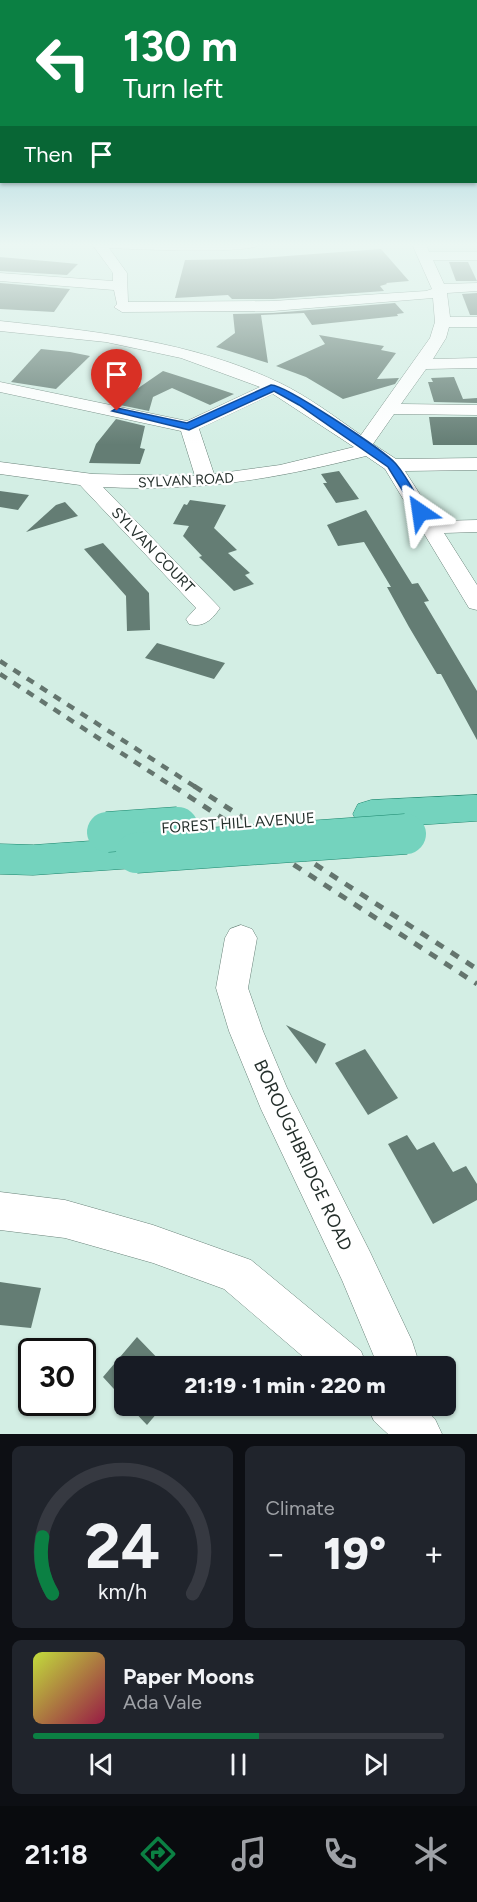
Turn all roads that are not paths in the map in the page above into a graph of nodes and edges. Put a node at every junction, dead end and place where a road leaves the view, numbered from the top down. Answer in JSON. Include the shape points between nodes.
{"nodes":[{"id":1,"x":120,"y":311,"type":"edge"},
{"id":2,"x":443,"y":311,"type":"edge"},
{"id":3,"x":443,"y":322,"type":"junction"},
{"id":4,"x":477,"y":322,"type":"edge"},
{"id":5,"x":0,"y":326,"type":"edge"},
{"id":6,"x":106,"y":337,"type":"junction"},
{"id":7,"x":477,"y":363,"type":"edge"},
{"id":8,"x":421,"y":364,"type":"junction"},
{"id":9,"x":0,"y":387,"type":"edge"},
{"id":10,"x":274,"y":387,"type":"junction"},
{"id":11,"x":390,"y":409,"type":"junction"},
{"id":12,"x":477,"y":410,"type":"edge"},
{"id":13,"x":189,"y":427,"type":"junction"},
{"id":14,"x":367,"y":446,"type":"junction"},
{"id":15,"x":477,"y":464,"type":"edge"},
{"id":16,"x":392,"y":465,"type":"junction"},
{"id":17,"x":0,"y":468,"type":"edge"},
{"id":18,"x":86,"y":480,"type":"junction"},
{"id":19,"x":207,"y":480,"type":"junction"},
{"id":20,"x":477,"y":526,"type":"edge"},
{"id":21,"x":430,"y":527,"type":"junction"},
{"id":22,"x":476,"y":600,"type":"edge"},
{"id":23,"x":196,"y":619,"type":"dead end"},
{"id":24,"x":477,"y":808,"type":"edge"},
{"id":25,"x":477,"y":830,"type":"edge"},
{"id":26,"x":0,"y":842,"type":"edge"},
{"id":27,"x":0,"y":859,"type":"edge"},
{"id":28,"x":242,"y":938,"type":"dead end"},
{"id":29,"x":0,"y":1211,"type":"edge"},
{"id":30,"x":334,"y":1356,"type":"edge"},
{"id":31,"x":397,"y":1356,"type":"edge"}],
"edges":[{"from":1,"to":6,"type":"street"},
{"from":2,"to":3,"type":"street"},
{"from":3,"to":4,"type":"street"},
{"from":3,"to":8,"type":"street"},
{"from":5,"to":6,"type":"street"},
{"from":6,"to":10,"type":"street","via":[[185,354]]},
{"from":7,"to":8,"type":"street"},
{"from":8,"to":11,"type":"street"},
{"from":9,"to":13,"type":"street"},
{"from":10,"to":13,"type":"street"},
{"from":10,"to":14,"type":"street"},
{"from":11,"to":12,"type":"street"},
{"from":11,"to":14,"type":"street"},
{"from":13,"to":19,"type":"street"},
{"from":14,"to":16,"type":"street"},
{"from":14,"to":19,"type":"street","name":"SYLVAN ROAD","via":[[295,468]]},
{"from":15,"to":16,"type":"street"},
{"from":16,"to":21,"type":"street"},
{"from":17,"to":18,"type":"street","name":"SYLVAN ROAD"},
{"from":18,"to":19,"type":"street","name":"SYLVAN ROAD"},
{"from":18,"to":23,"type":"street","name":"SYLVAN COURT","via":[[208,608]]},
{"from":20,"to":21,"type":"street"},
{"from":21,"to":22,"type":"street"},
{"from":24,"to":26,"type":"main road","name":"FOREST HILL AVENUE","bridge":true},
{"from":25,"to":27,"type":"main road","name":"FOREST HILL AVENUE","bridge":true,"via":[[33,860]]},
{"from":28,"to":31,"type":"street","name":"BOROUGHBRIDGE ROAD","via":[[232,988],[246,1031]]},
{"from":29,"to":30,"type":"street","via":[[65,1219],[237,1274]]}]}
